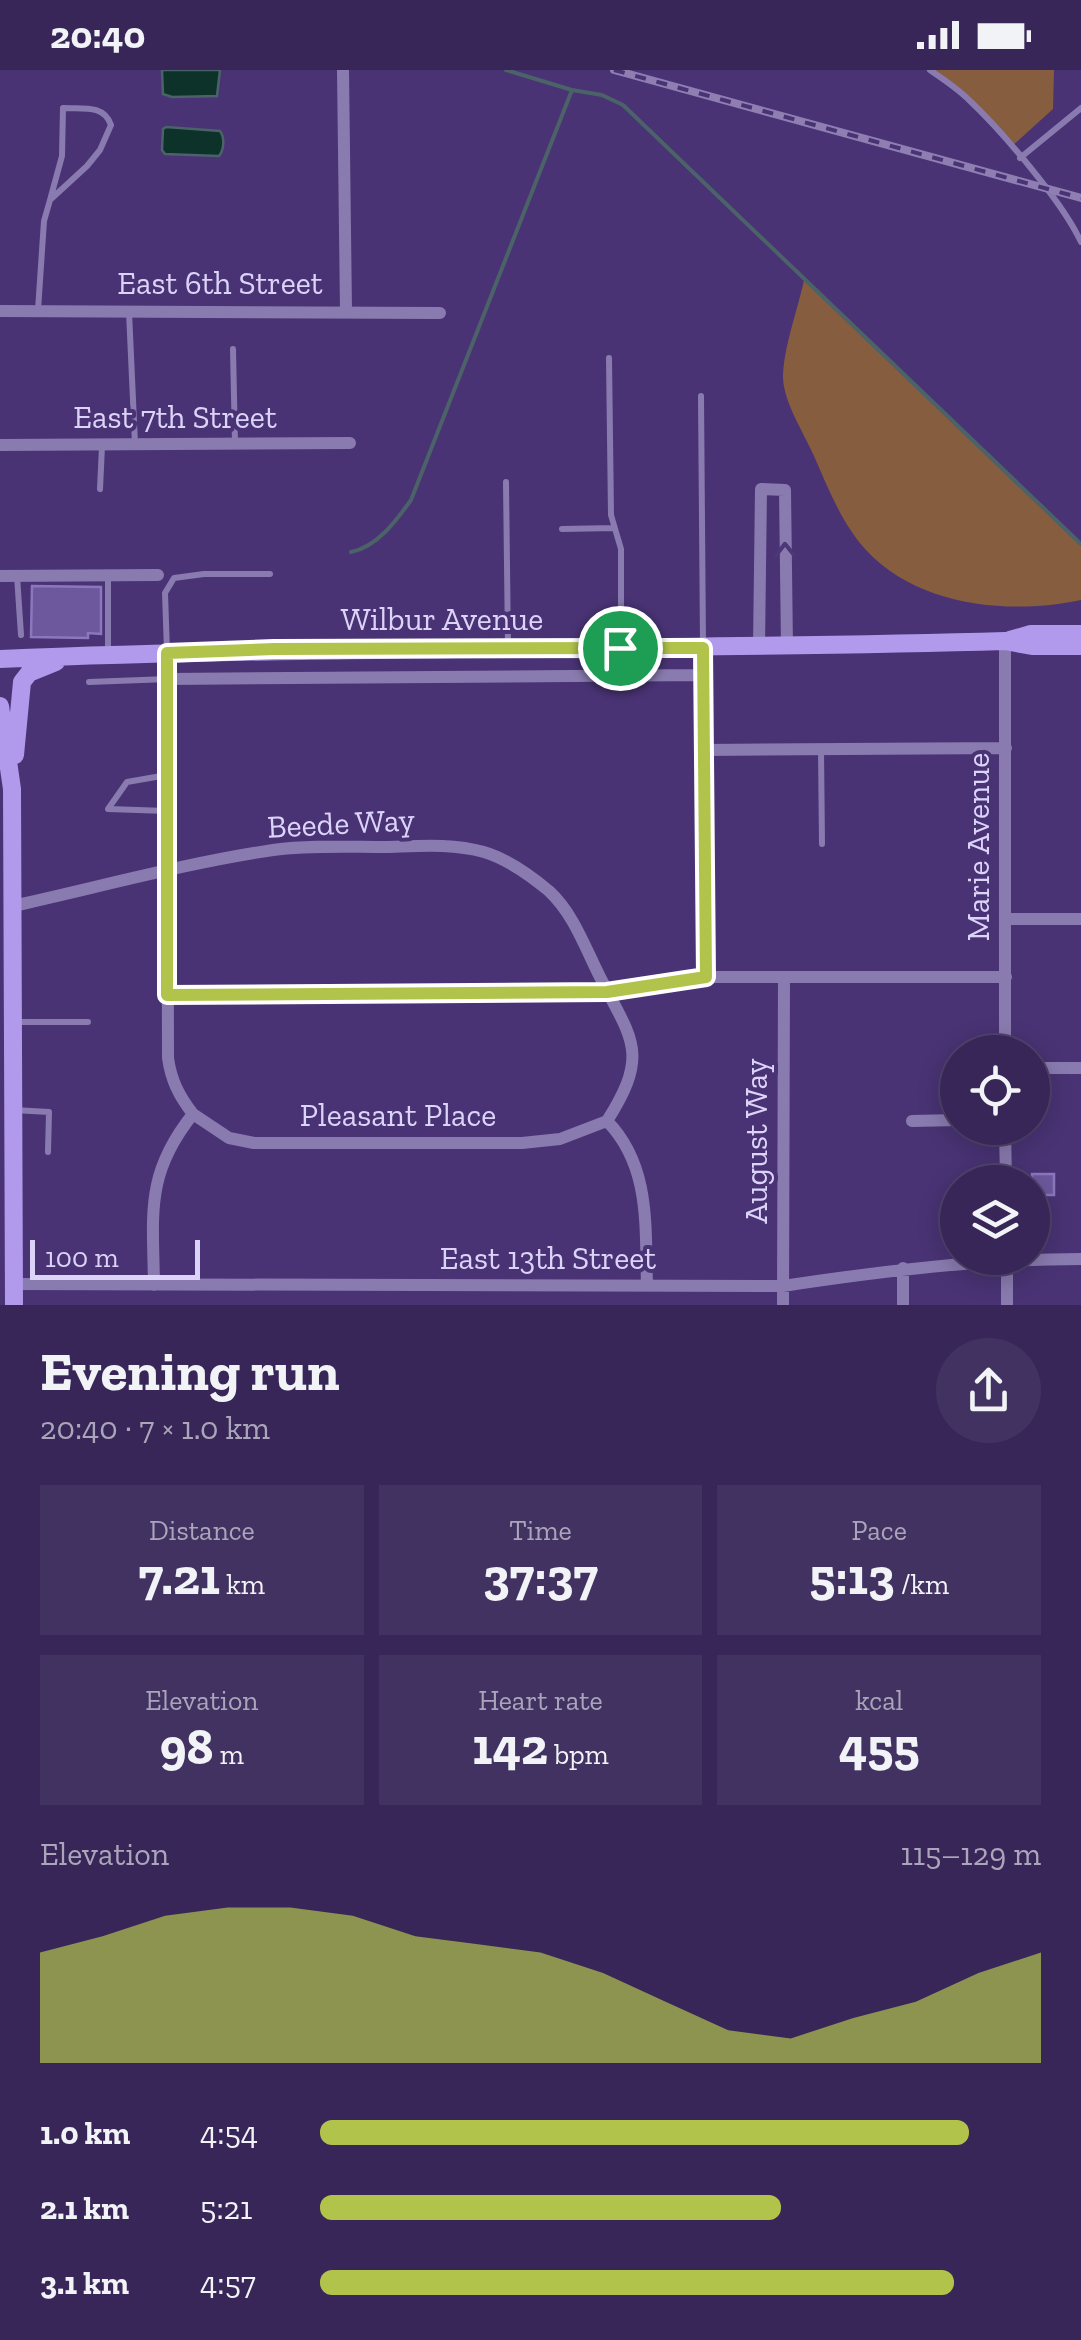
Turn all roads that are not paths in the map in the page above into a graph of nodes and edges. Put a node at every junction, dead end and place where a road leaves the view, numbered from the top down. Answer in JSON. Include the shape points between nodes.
{"nodes":[{"id":1,"x":343,"y":70,"type":"edge"},
{"id":2,"x":930,"y":70,"type":"edge"},
{"id":3,"x":1081,"y":108,"type":"edge"},
{"id":4,"x":1020,"y":158,"type":"junction"},
{"id":5,"x":50,"y":200,"type":"junction"},
{"id":6,"x":1081,"y":242,"type":"edge"},
{"id":7,"x":346,"y":310,"type":"junction"},
{"id":8,"x":0,"y":311,"type":"edge"},
{"id":9,"x":38,"y":311,"type":"junction"},
{"id":10,"x":129,"y":311,"type":"junction"},
{"id":11,"x":440,"y":313,"type":"dead end"},
{"id":12,"x":233,"y":350,"type":"dead end"},
{"id":13,"x":609,"y":358,"type":"dead end"},
{"id":14,"x":701,"y":396,"type":"dead end"},
{"id":15,"x":102,"y":444,"type":"junction"},
{"id":16,"x":135,"y":444,"type":"junction"},
{"id":17,"x":235,"y":444,"type":"junction"},
{"id":18,"x":350,"y":444,"type":"dead end"},
{"id":19,"x":0,"y":445,"type":"edge"},
{"id":20,"x":506,"y":482,"type":"dead end"},
{"id":21,"x":100,"y":489,"type":"dead end"},
{"id":22,"x":614,"y":528,"type":"junction"},
{"id":23,"x":562,"y":529,"type":"dead end"},
{"id":24,"x":270,"y":574,"type":"dead end"},
{"id":25,"x":17,"y":575,"type":"junction"},
{"id":26,"x":108,"y":575,"type":"junction"},
{"id":27,"x":158,"y":575,"type":"dead end"},
{"id":28,"x":0,"y":576,"type":"edge"},
{"id":29,"x":21,"y":634,"type":"dead end"},
{"id":30,"x":1081,"y":634,"type":"edge"},
{"id":31,"x":1005,"y":642,"type":"junction"},
{"id":32,"x":1081,"y":646,"type":"edge"},
{"id":33,"x":786,"y":647,"type":"junction"},
{"id":34,"x":508,"y":648,"type":"junction"},
{"id":35,"x":620,"y":648,"type":"junction"},
{"id":36,"x":703,"y":648,"type":"junction"},
{"id":37,"x":759,"y":648,"type":"junction"},
{"id":38,"x":167,"y":653,"type":"junction"},
{"id":39,"x":108,"y":655,"type":"junction"},
{"id":40,"x":81,"y":656,"type":"junction"},
{"id":41,"x":0,"y":659,"type":"edge"},
{"id":42,"x":703,"y":675,"type":"junction"},
{"id":43,"x":168,"y":679,"type":"junction"},
{"id":44,"x":89,"y":682,"type":"dead end"},
{"id":45,"x":0,"y":709,"type":"edge"},
{"id":46,"x":1006,"y":748,"type":"junction"},
{"id":47,"x":821,"y":749,"type":"junction"},
{"id":48,"x":704,"y":750,"type":"junction"},
{"id":49,"x":168,"y":775,"type":"junction"},
{"id":50,"x":12,"y":789,"type":"junction"},
{"id":51,"x":168,"y":810,"type":"junction"},
{"id":52,"x":822,"y":844,"type":"dead end"},
{"id":53,"x":6,"y":848,"type":"edge"},
{"id":54,"x":168,"y":872,"type":"junction"},
{"id":55,"x":13,"y":906,"type":"junction"},
{"id":56,"x":1006,"y":919,"type":"junction"},
{"id":57,"x":1081,"y":919,"type":"edge"},
{"id":58,"x":706,"y":977,"type":"junction"},
{"id":59,"x":784,"y":977,"type":"junction"},
{"id":60,"x":1006,"y":977,"type":"junction"},
{"id":61,"x":607,"y":992,"type":"junction"},
{"id":62,"x":167,"y":995,"type":"junction"},
{"id":63,"x":14,"y":1022,"type":"junction"},
{"id":64,"x":88,"y":1022,"type":"dead end"},
{"id":65,"x":1005,"y":1035,"type":"edge"},
{"id":66,"x":1050,"y":1068,"type":"edge"},
{"id":67,"x":1081,"y":1068,"type":"edge"},
{"id":68,"x":13,"y":1110,"type":"junction"},
{"id":69,"x":193,"y":1114,"type":"junction"},
{"id":70,"x":607,"y":1120,"type":"junction"},
{"id":71,"x":940,"y":1120,"type":"edge"},
{"id":72,"x":912,"y":1121,"type":"dead end"},
{"id":73,"x":6,"y":1134,"type":"edge"},
{"id":74,"x":48,"y":1152,"type":"dead end"},
{"id":75,"x":7,"y":1199,"type":"edge"},
{"id":76,"x":1050,"y":1259,"type":"edge"},
{"id":77,"x":1081,"y":1260,"type":"edge"},
{"id":78,"x":940,"y":1264,"type":"edge"},
{"id":79,"x":904,"y":1268,"type":"junction"},
{"id":80,"x":1006,"y":1275,"type":"edge"},
{"id":81,"x":7,"y":1277,"type":"edge"},
{"id":82,"x":154,"y":1285,"type":"junction"},
{"id":83,"x":647,"y":1285,"type":"junction"},
{"id":84,"x":783,"y":1286,"type":"junction"},
{"id":85,"x":14,"y":1305,"type":"edge"},
{"id":86,"x":783,"y":1305,"type":"edge"},
{"id":87,"x":903,"y":1305,"type":"edge"},
{"id":88,"x":1007,"y":1305,"type":"edge"}],
"edges":[{"from":1,"to":7,"type":"street"},
{"from":2,"to":4,"type":"lane","via":[[968,98]]},
{"from":3,"to":4,"type":"lane"},
{"from":4,"to":6,"type":"lane"},
{"from":5,"to":5,"type":"lane","via":[[100,150],[111,126],[100,110],[63,108],[62,156]]},
{"from":5,"to":9,"type":"lane"},
{"from":7,"to":10,"type":"street","name":"East 6th Street"},
{"from":7,"to":11,"type":"street","name":"East 6th Street"},
{"from":8,"to":9,"type":"street","name":"East 6th Street"},
{"from":9,"to":10,"type":"street","name":"East 6th Street"},
{"from":10,"to":16,"type":"lane"},
{"from":12,"to":17,"type":"lane"},
{"from":13,"to":22,"type":"lane"},
{"from":14,"to":36,"type":"lane"},
{"from":15,"to":16,"type":"street","name":"East 7th Street"},
{"from":15,"to":19,"type":"street","name":"East 7th Street"},
{"from":15,"to":21,"type":"lane"},
{"from":16,"to":17,"type":"street","name":"East 7th Street"},
{"from":17,"to":18,"type":"street","name":"East 7th Street"},
{"from":20,"to":34,"type":"lane"},
{"from":22,"to":23,"type":"lane"},
{"from":22,"to":35,"type":"lane","via":[[621,549]]},
{"from":24,"to":38,"type":"lane","via":[[174,578],[166,588]]},
{"from":25,"to":26,"type":"street"},
{"from":25,"to":28,"type":"street"},
{"from":25,"to":29,"type":"lane"},
{"from":26,"to":27,"type":"street"},
{"from":26,"to":39,"type":"lane"},
{"from":30,"to":31,"type":"main road","name":"Wilbur Avenue","via":[[1031,634]]},
{"from":31,"to":32,"type":"main road","name":"Wilbur Avenue"},
{"from":31,"to":33,"type":"main road","name":"Wilbur Avenue"},
{"from":31,"to":46,"type":"street","name":"Marie Avenue"},
{"from":33,"to":37,"type":"main road","name":"Wilbur Avenue"},
{"from":33,"to":37,"type":"street","one_way":true,"via":[[784,490],[761,489]]},
{"from":34,"to":35,"type":"main road","name":"Wilbur Avenue"},
{"from":34,"to":38,"type":"main road","name":"Wilbur Avenue"},
{"from":35,"to":36,"type":"main road","name":"Wilbur Avenue"},
{"from":36,"to":37,"type":"main road","name":"Wilbur Avenue"},
{"from":36,"to":42,"type":"street"},
{"from":38,"to":39,"type":"main road","name":"Wilbur Avenue"},
{"from":38,"to":43,"type":"street"},
{"from":39,"to":40,"type":"main road","name":"Wilbur Avenue"},
{"from":40,"to":41,"type":"main road","name":"Wilbur Avenue"},
{"from":40,"to":50,"type":"main road","via":[[45,666],[22,682]]},
{"from":42,"to":43,"type":"street"},
{"from":42,"to":48,"type":"street"},
{"from":43,"to":44,"type":"lane"},
{"from":43,"to":49,"type":"street"},
{"from":45,"to":50,"type":"main road"},
{"from":46,"to":47,"type":"street"},
{"from":46,"to":56,"type":"street","name":"Marie Avenue"},
{"from":47,"to":48,"type":"street"},
{"from":47,"to":52,"type":"lane"},
{"from":48,"to":58,"type":"street"},
{"from":49,"to":51,"type":"street"},
{"from":49,"to":51,"type":"lane","via":[[127,782],[108,809]]},
{"from":50,"to":53,"type":"main road"},
{"from":51,"to":54,"type":"street"},
{"from":53,"to":55,"type":"main road"},
{"from":54,"to":55,"type":"street","name":"Beede Way"},
{"from":54,"to":61,"type":"street","name":"Beede Way","via":[[274,850],[447,846],[487,853],[552,894]]},
{"from":54,"to":62,"type":"street"},
{"from":55,"to":63,"type":"main road"},
{"from":56,"to":57,"type":"street"},
{"from":56,"to":60,"type":"street","name":"Marie Avenue"},
{"from":58,"to":59,"type":"street"},
{"from":58,"to":61,"type":"street"},
{"from":59,"to":60,"type":"street"},
{"from":59,"to":84,"type":"street","name":"August Way"},
{"from":60,"to":65,"type":"street","name":"Marie Avenue"},
{"from":61,"to":62,"type":"street"},
{"from":61,"to":70,"type":"street","name":"Beede Way","via":[[633,1049],[620,1100]]},
{"from":62,"to":69,"type":"street","via":[[171,1076]]},
{"from":63,"to":64,"type":"lane"},
{"from":63,"to":68,"type":"main road","via":[[8,1060]]},
{"from":66,"to":67,"type":"street"},
{"from":68,"to":73,"type":"main road"},
{"from":68,"to":74,"type":"lane","via":[[49,1112]]},
{"from":69,"to":70,"type":"street","name":"Pleasant Place","via":[[229,1138],[254,1143],[522,1143],[560,1139]]},
{"from":69,"to":82,"type":"street","via":[[174,1138],[155,1183]]},
{"from":70,"to":83,"type":"street","via":[[641,1182]]},
{"from":71,"to":72,"type":"street"},
{"from":73,"to":75,"type":"main road"},
{"from":75,"to":81,"type":"main road"},
{"from":76,"to":77,"type":"street","name":"East 13th Street"},
{"from":78,"to":79,"type":"street","name":"East 13th Street"},
{"from":79,"to":84,"type":"street","name":"East 13th Street"},
{"from":79,"to":87,"type":"street"},
{"from":80,"to":88,"type":"street"},
{"from":81,"to":82,"type":"street","name":"East 13th Street"},
{"from":81,"to":85,"type":"main road"},
{"from":82,"to":83,"type":"street","name":"East 13th Street"},
{"from":83,"to":84,"type":"street","name":"East 13th Street"},
{"from":84,"to":86,"type":"street","name":"August Way"}]}
